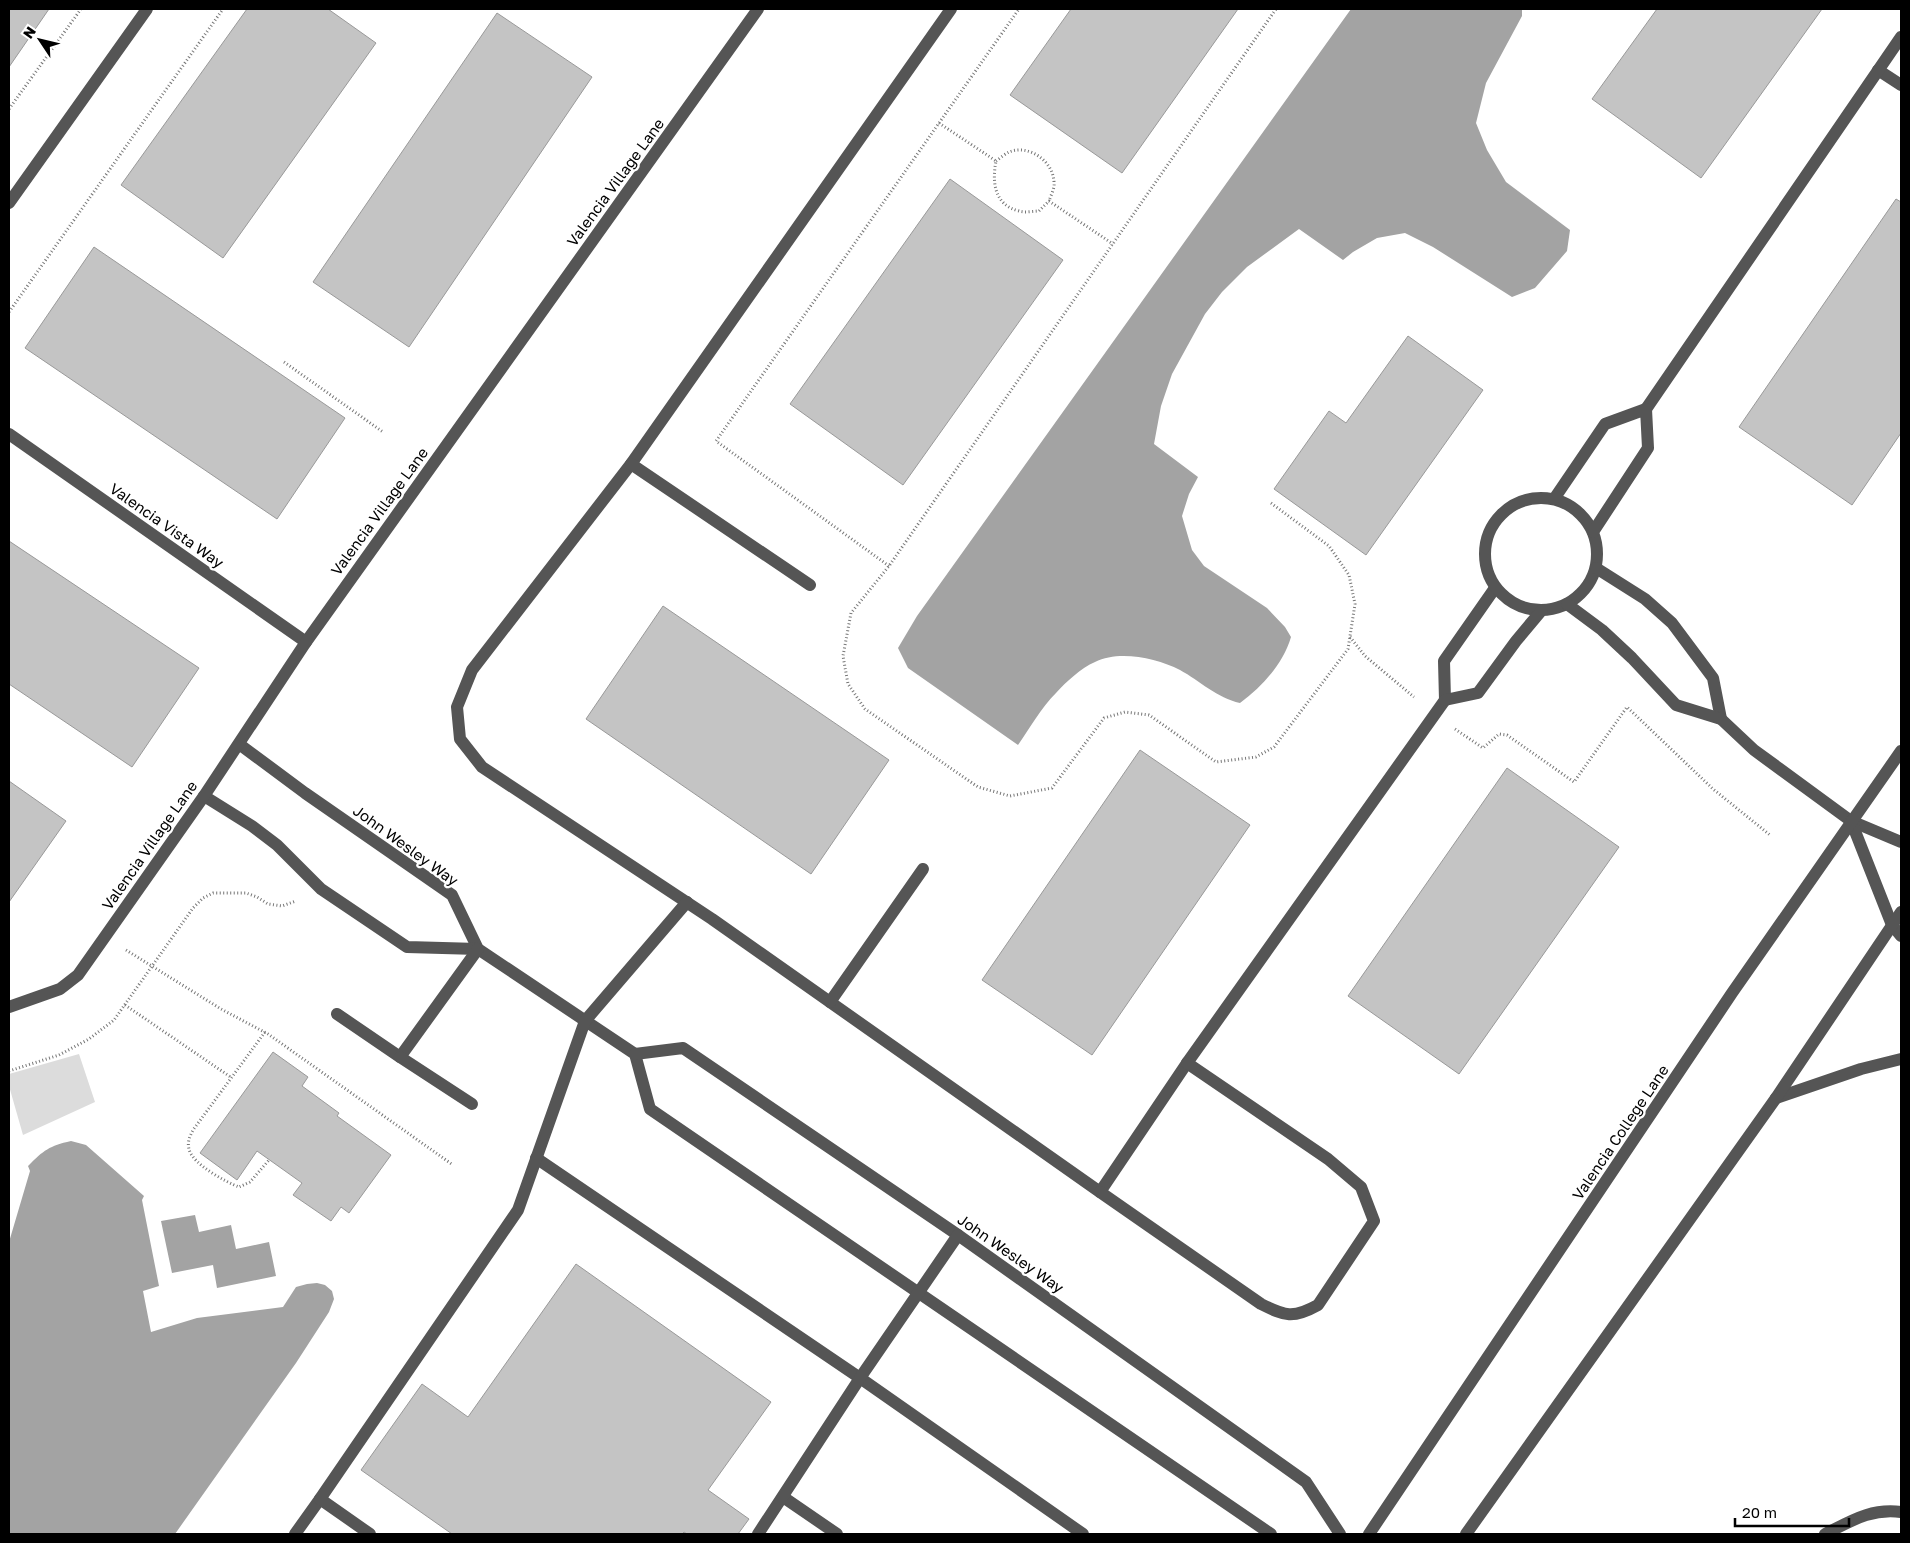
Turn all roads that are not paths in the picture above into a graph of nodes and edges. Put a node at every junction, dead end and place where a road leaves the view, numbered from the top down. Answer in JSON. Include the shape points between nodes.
{"nodes":[{"id":1,"x":147,"y":9,"type":"edge"},
{"id":2,"x":758,"y":9,"type":"edge"},
{"id":3,"x":951,"y":9,"type":"edge"},
{"id":4,"x":1901,"y":38,"type":"edge"},
{"id":5,"x":1878,"y":70,"type":"junction"},
{"id":6,"x":1901,"y":85,"type":"edge"},
{"id":7,"x":9,"y":203,"type":"edge"},
{"id":8,"x":1646,"y":409,"type":"junction"},
{"id":9,"x":9,"y":434,"type":"edge"},
{"id":10,"x":631,"y":464,"type":"junction"},
{"id":11,"x":1554,"y":499,"type":"junction"},
{"id":12,"x":1593,"y":532,"type":"junction"},
{"id":13,"x":1596,"y":568,"type":"junction"},
{"id":14,"x":810,"y":586,"type":"dead end"},
{"id":15,"x":1495,"y":588,"type":"junction"},
{"id":16,"x":1567,"y":604,"type":"junction"},
{"id":17,"x":1542,"y":610,"type":"junction"},
{"id":18,"x":306,"y":642,"type":"junction"},
{"id":19,"x":1445,"y":700,"type":"junction"},
{"id":20,"x":1721,"y":719,"type":"junction"},
{"id":21,"x":239,"y":744,"type":"junction"},
{"id":22,"x":1901,"y":751,"type":"edge"},
{"id":23,"x":204,"y":796,"type":"junction"},
{"id":24,"x":1851,"y":821,"type":"junction"},
{"id":25,"x":1901,"y":842,"type":"edge"},
{"id":26,"x":923,"y":869,"type":"dead end"},
{"id":27,"x":686,"y":902,"type":"junction"},
{"id":28,"x":1901,"y":912,"type":"edge"},
{"id":29,"x":1892,"y":925,"type":"junction"},
{"id":30,"x":1901,"y":936,"type":"edge"},
{"id":31,"x":478,"y":949,"type":"junction"},
{"id":32,"x":830,"y":1002,"type":"junction"},
{"id":33,"x":9,"y":1007,"type":"edge"},
{"id":34,"x":337,"y":1014,"type":"dead end"},
{"id":35,"x":585,"y":1021,"type":"junction"},
{"id":36,"x":635,"y":1054,"type":"junction"},
{"id":37,"x":400,"y":1057,"type":"junction"},
{"id":38,"x":1901,"y":1059,"type":"edge"},
{"id":39,"x":1187,"y":1063,"type":"junction"},
{"id":40,"x":1776,"y":1098,"type":"junction"},
{"id":41,"x":472,"y":1104,"type":"dead end"},
{"id":42,"x":536,"y":1158,"type":"junction"},
{"id":43,"x":1100,"y":1192,"type":"junction"},
{"id":44,"x":958,"y":1235,"type":"junction"},
{"id":45,"x":918,"y":1294,"type":"junction"},
{"id":46,"x":860,"y":1378,"type":"junction"},
{"id":47,"x":783,"y":1497,"type":"junction"},
{"id":48,"x":320,"y":1499,"type":"junction"},
{"id":49,"x":1901,"y":1512,"type":"edge"},
{"id":50,"x":295,"y":1534,"type":"edge"},
{"id":51,"x":370,"y":1534,"type":"edge"},
{"id":52,"x":758,"y":1534,"type":"edge"},
{"id":53,"x":836,"y":1534,"type":"edge"},
{"id":54,"x":1083,"y":1534,"type":"edge"},
{"id":55,"x":1271,"y":1534,"type":"edge"},
{"id":56,"x":1340,"y":1534,"type":"edge"},
{"id":57,"x":1369,"y":1534,"type":"edge"},
{"id":58,"x":1466,"y":1534,"type":"edge"},
{"id":59,"x":1825,"y":1534,"type":"edge"}],
"edges":[{"from":1,"to":7,"type":"street"},
{"from":2,"to":18,"type":"street","name":"Valencia Village Lane"},
{"from":3,"to":10,"type":"street"},
{"from":4,"to":5,"type":"street"},
{"from":5,"to":6,"type":"street"},
{"from":5,"to":8,"type":"street"},
{"from":8,"to":11,"type":"street","via":[[1605,424]]},
{"from":8,"to":12,"type":"street","via":[[1648,448]]},
{"from":9,"to":18,"type":"street","name":"Valencia Vista Way"},
{"from":10,"to":14,"type":"street"},
{"from":10,"to":27,"type":"street","via":[[472,670],[457,707],[460,739],[482,767]]},
{"from":11,"to":12,"type":"street","via":[[1584,517]]},
{"from":11,"to":15,"type":"street","via":[[1520,502],[1505,510],[1494,524],[1486,539],[1484,556],[1487,573]]},
{"from":12,"to":13,"type":"street"},
{"from":13,"to":16,"type":"street","via":[[1580,595]]},
{"from":13,"to":20,"type":"street","via":[[1645,599],[1672,622],[1713,678]]},
{"from":15,"to":17,"type":"street","via":[[1521,608]]},
{"from":15,"to":19,"type":"street","via":[[1444,660]]},
{"from":16,"to":17,"type":"street"},
{"from":16,"to":20,"type":"street","via":[[1602,630],[1676,705]]},
{"from":17,"to":19,"type":"street","via":[[1478,693]]},
{"from":18,"to":21,"type":"street","name":"Valencia Village Lane"},
{"from":19,"to":39,"type":"street"},
{"from":20,"to":24,"type":"street","via":[[1754,750]]},
{"from":21,"to":23,"type":"street","name":"Valencia Village Lane"},
{"from":21,"to":31,"type":"street","name":"John Wesley Way","via":[[452,895]]},
{"from":22,"to":24,"type":"street","name":"Valencia College Lane"},
{"from":23,"to":31,"type":"street","via":[[252,826],[321,889],[407,948]]},
{"from":23,"to":33,"type":"street","name":"Valencia Village Lane","via":[[78,974],[60,989]]},
{"from":24,"to":25,"type":"street"},
{"from":24,"to":29,"type":"street"},
{"from":24,"to":57,"type":"street","name":"Valencia College Lane"},
{"from":26,"to":32,"type":"street"},
{"from":27,"to":32,"type":"street"},
{"from":27,"to":35,"type":"street"},
{"from":28,"to":29,"type":"street"},
{"from":29,"to":30,"type":"street"},
{"from":29,"to":40,"type":"street"},
{"from":31,"to":35,"type":"street"},
{"from":31,"to":37,"type":"street"},
{"from":32,"to":43,"type":"street"},
{"from":34,"to":37,"type":"street"},
{"from":35,"to":36,"type":"street"},
{"from":35,"to":42,"type":"street"},
{"from":36,"to":44,"type":"street","name":"John Wesley Way","via":[[683,1048]]},
{"from":36,"to":45,"type":"street","via":[[650,1109]]},
{"from":37,"to":41,"type":"street"},
{"from":38,"to":40,"type":"street"},
{"from":39,"to":43,"type":"street"},
{"from":39,"to":43,"type":"street","via":[[1328,1159],[1361,1187],[1374,1221],[1318,1305],[1305,1313],[1282,1315],[1260,1304]]},
{"from":40,"to":58,"type":"street"},
{"from":42,"to":46,"type":"street"},
{"from":42,"to":48,"type":"street","via":[[518,1210]]},
{"from":44,"to":45,"type":"street"},
{"from":44,"to":56,"type":"street","name":"John Wesley Way","via":[[1306,1482]]},
{"from":45,"to":46,"type":"street"},
{"from":45,"to":55,"type":"street"},
{"from":46,"to":47,"type":"street"},
{"from":46,"to":54,"type":"street"},
{"from":47,"to":52,"type":"street"},
{"from":47,"to":53,"type":"street"},
{"from":48,"to":50,"type":"street"},
{"from":48,"to":51,"type":"street"},
{"from":49,"to":59,"type":"street","via":[[1886,1510],[1856,1518]]}]}
